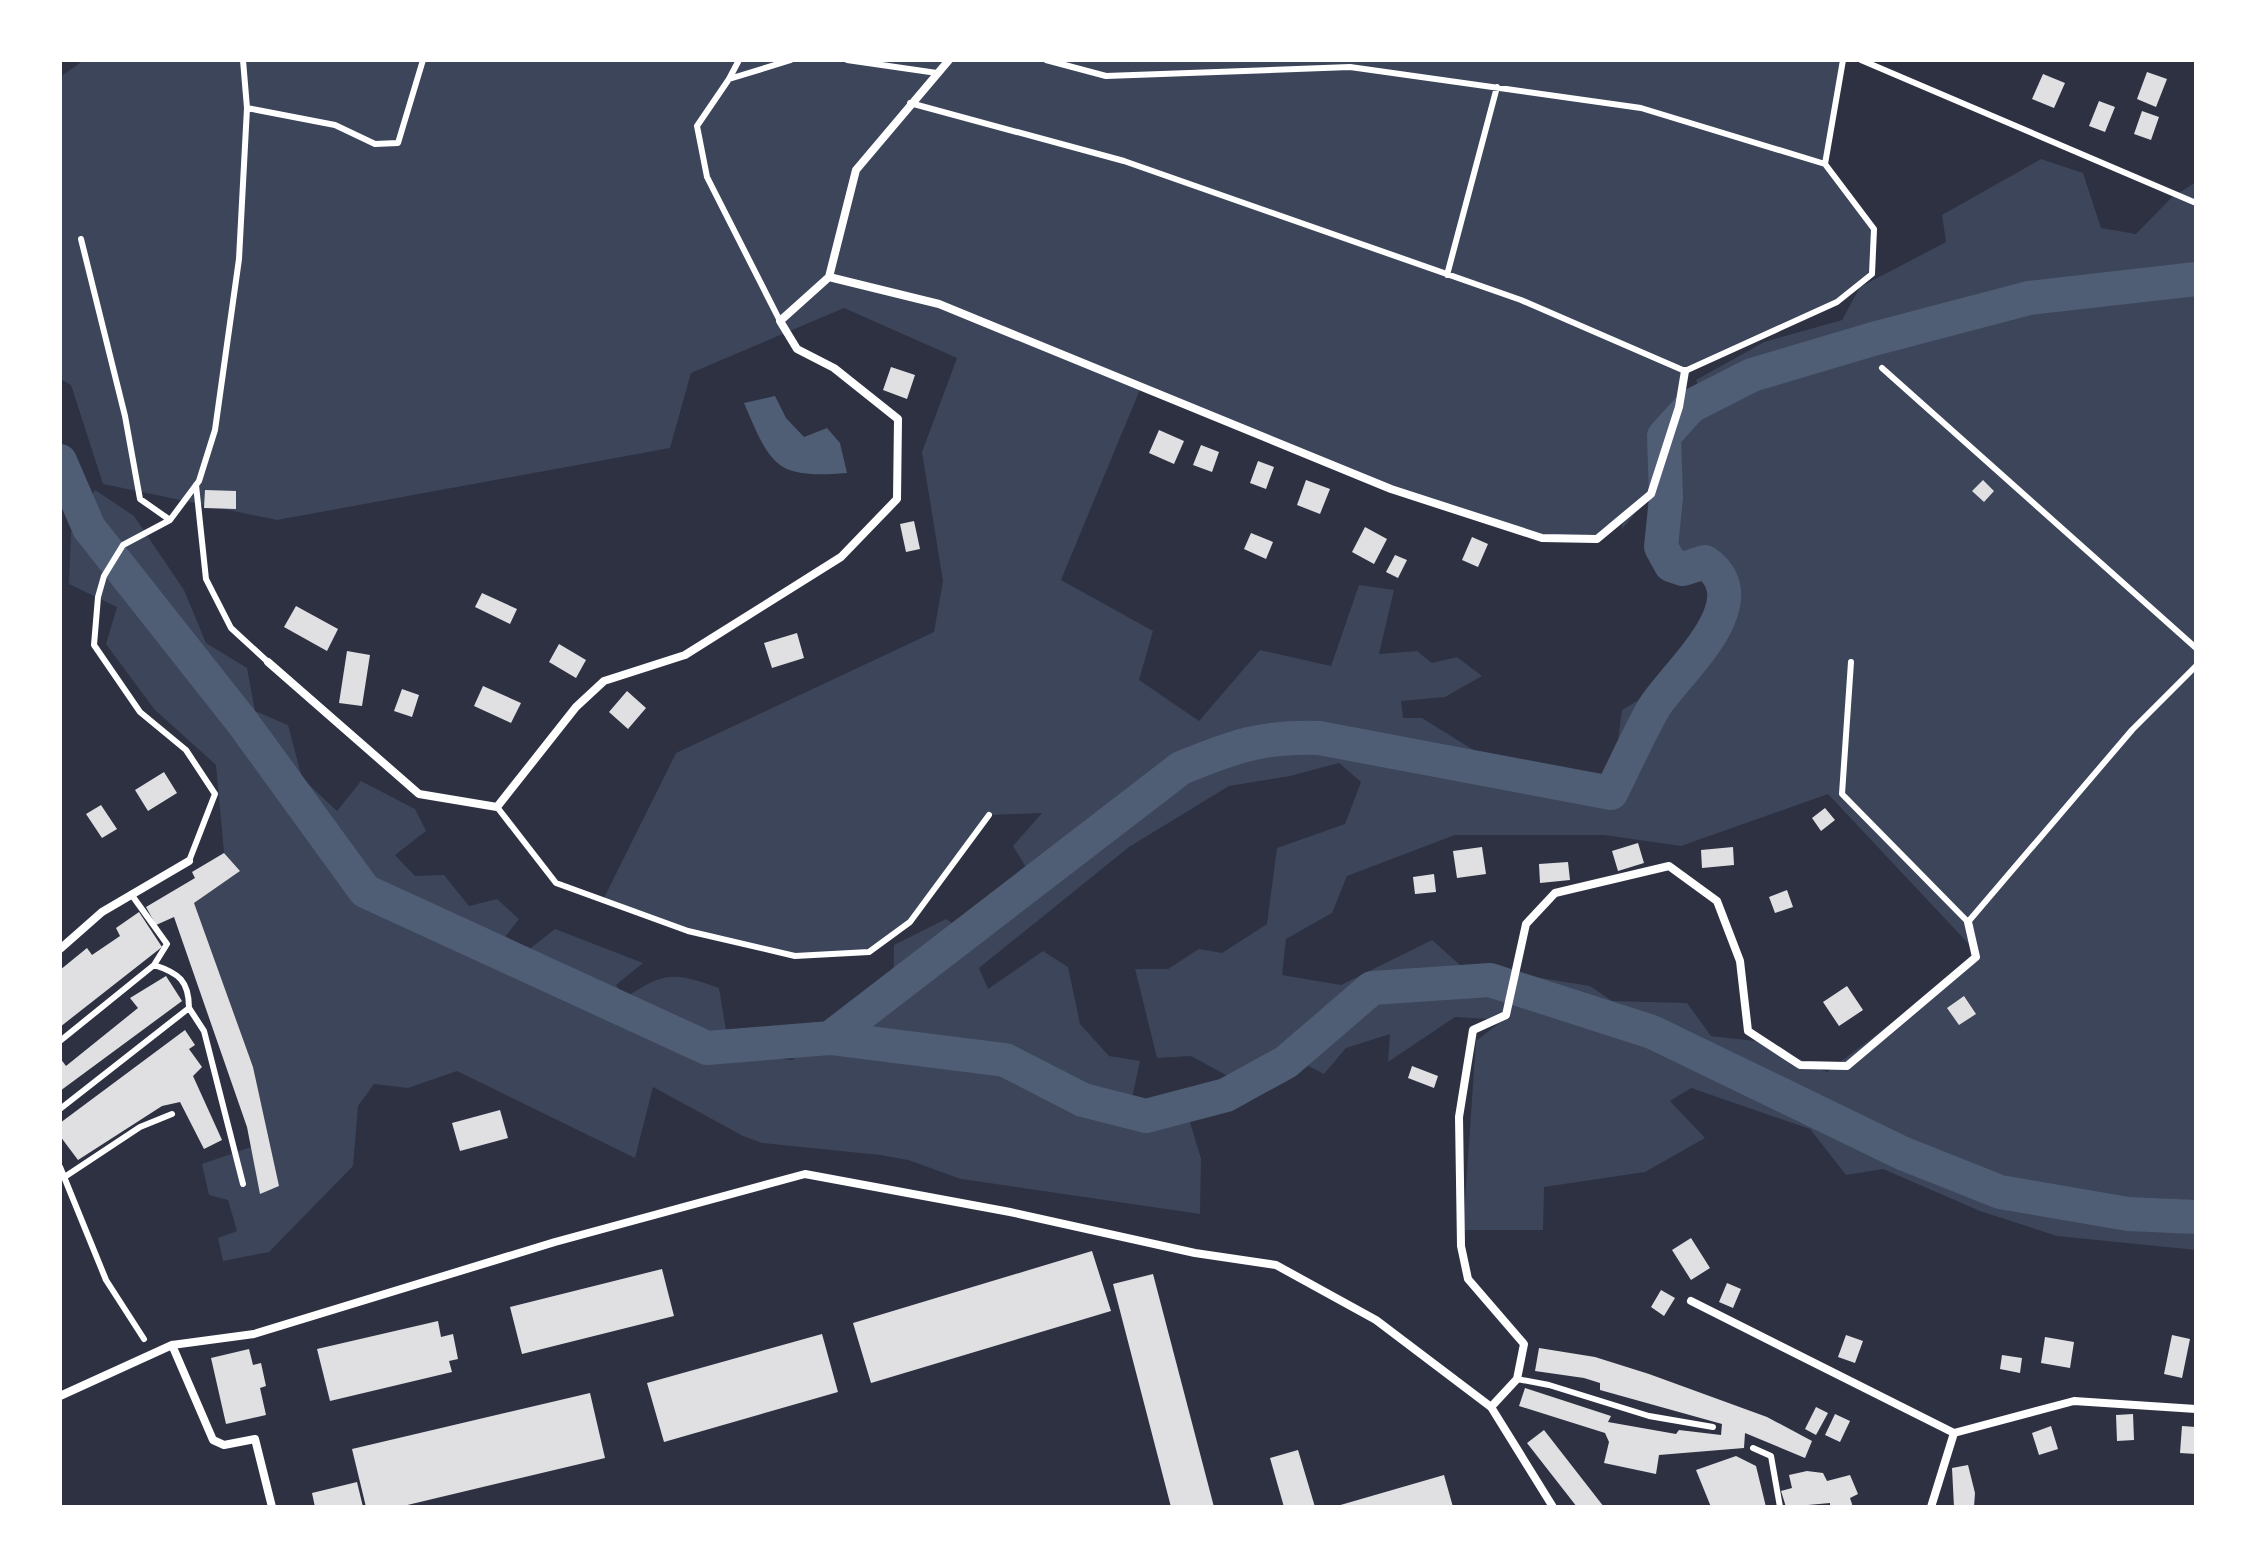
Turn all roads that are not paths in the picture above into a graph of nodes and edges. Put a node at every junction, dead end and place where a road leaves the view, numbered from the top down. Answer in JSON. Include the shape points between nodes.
{"nodes":[{"id":1,"x":243,"y":60,"type":"edge"},
{"id":2,"x":423,"y":60,"type":"edge"},
{"id":3,"x":739,"y":60,"type":"edge"},
{"id":4,"x":791,"y":60,"type":"edge"},
{"id":5,"x":847,"y":60,"type":"edge"},
{"id":6,"x":949,"y":60,"type":"edge"},
{"id":7,"x":1046,"y":60,"type":"edge"},
{"id":8,"x":1843,"y":60,"type":"edge"},
{"id":9,"x":1861,"y":60,"type":"edge"},
{"id":10,"x":937,"y":73,"type":"junction"},
{"id":11,"x":729,"y":79,"type":"junction"},
{"id":12,"x":1497,"y":87,"type":"junction"},
{"id":13,"x":910,"y":103,"type":"junction"},
{"id":14,"x":247,"y":108,"type":"junction"},
{"id":15,"x":1825,"y":164,"type":"junction"},
{"id":16,"x":2196,"y":203,"type":"edge"},
{"id":17,"x":81,"y":239,"type":"dead end"},
{"id":18,"x":1447,"y":275,"type":"junction"},
{"id":19,"x":829,"y":277,"type":"junction"},
{"id":20,"x":780,"y":321,"type":"junction"},
{"id":21,"x":1882,"y":368,"type":"dead end"},
{"id":22,"x":1685,"y":371,"type":"junction"},
{"id":23,"x":196,"y":485,"type":"junction"},
{"id":24,"x":170,"y":520,"type":"junction"},
{"id":25,"x":2196,"y":648,"type":"edge"},
{"id":26,"x":268,"y":662,"type":"joint"},
{"id":27,"x":1851,"y":662,"type":"dead end"},
{"id":28,"x":2196,"y":666,"type":"edge"},
{"id":29,"x":497,"y":807,"type":"junction"},
{"id":30,"x":989,"y":815,"type":"dead end"},
{"id":31,"x":189,"y":861,"type":"joint"},
{"id":32,"x":131,"y":894,"type":"junction"},
{"id":33,"x":1968,"y":922,"type":"junction"},
{"id":34,"x":60,"y":949,"type":"edge"},
{"id":35,"x":154,"y":965,"type":"junction"},
{"id":36,"x":189,"y":1008,"type":"junction"},
{"id":37,"x":60,"y":1041,"type":"edge"},
{"id":38,"x":60,"y":1109,"type":"edge"},
{"id":39,"x":172,"y":1114,"type":"dead end"},
{"id":40,"x":60,"y":1167,"type":"edge"},
{"id":41,"x":66,"y":1176,"type":"junction"},
{"id":42,"x":243,"y":1184,"type":"dead end"},
{"id":43,"x":1691,"y":1301,"type":"dead end"},
{"id":44,"x":144,"y":1339,"type":"dead end"},
{"id":45,"x":172,"y":1345,"type":"junction"},
{"id":46,"x":1517,"y":1379,"type":"junction"},
{"id":47,"x":60,"y":1396,"type":"edge"},
{"id":48,"x":1491,"y":1407,"type":"junction"},
{"id":49,"x":2196,"y":1409,"type":"edge"},
{"id":50,"x":1713,"y":1427,"type":"dead end"},
{"id":51,"x":1954,"y":1433,"type":"junction"},
{"id":52,"x":1753,"y":1448,"type":"dead end"},
{"id":53,"x":272,"y":1507,"type":"edge"},
{"id":54,"x":1553,"y":1507,"type":"edge"},
{"id":55,"x":1780,"y":1507,"type":"edge"},
{"id":56,"x":1931,"y":1507,"type":"edge"}],
"edges":[{"from":1,"to":14,"type":"lane"},
{"from":2,"to":14,"type":"lane","via":[[398,143],[375,144],[335,125]]},
{"from":3,"to":11,"type":"lane"},
{"from":4,"to":11,"type":"lane"},
{"from":5,"to":10,"type":"lane"},
{"from":6,"to":10,"type":"street"},
{"from":7,"to":12,"type":"lane","via":[[1106,76],[1350,67]]},
{"from":8,"to":15,"type":"lane"},
{"from":9,"to":16,"type":"lane"},
{"from":10,"to":13,"type":"street"},
{"from":11,"to":20,"type":"lane","via":[[697,126],[707,177]]},
{"from":12,"to":15,"type":"lane","via":[[1641,108]]},
{"from":12,"to":18,"type":"lane"},
{"from":13,"to":18,"type":"lane","via":[[1124,161]]},
{"from":13,"to":19,"type":"street","via":[[856,170]]},
{"from":14,"to":23,"type":"lane","via":[[239,259],[215,430]]},
{"from":15,"to":22,"type":"lane","via":[[1874,229],[1872,274],[1837,302]]},
{"from":17,"to":24,"type":"lane","via":[[140,499]]},
{"from":18,"to":22,"type":"lane","via":[[1521,300]]},
{"from":19,"to":20,"type":"street"},
{"from":19,"to":22,"type":"street","via":[[939,304],[1391,489],[1542,538],[1597,539],[1651,494]]},
{"from":20,"to":29,"type":"street","via":[[797,349],[834,368],[898,419],[897,499],[841,557],[685,655],[604,681],[576,707]]},
{"from":21,"to":25,"type":"lane"},
{"from":23,"to":24,"type":"lane"},
{"from":23,"to":26,"type":"lane","via":[[206,579],[231,628]]},
{"from":24,"to":31,"type":"lane","via":[[123,545],[104,576],[94,645],[140,712],[186,750],[215,794]]},
{"from":26,"to":29,"type":"street","via":[[419,794]]},
{"from":27,"to":33,"type":"lane","via":[[1842,794]]},
{"from":28,"to":33,"type":"lane","via":[[2132,730]]},
{"from":29,"to":30,"type":"lane","via":[[556,883],[688,931],[795,956],[869,952],[910,922]]},
{"from":31,"to":32,"type":"street"},
{"from":32,"to":34,"type":"street"},
{"from":32,"to":35,"type":"lane","via":[[167,944]]},
{"from":33,"to":46,"type":"street","via":[[1976,957],[1926,1003],[1847,1066],[1800,1065],[1748,1031],[1740,961],[1717,901],[1669,866],[1555,893],[1526,924],[1506,1015],[1473,1030],[1459,1117],[1461,1246],[1468,1279],[1524,1344]]},
{"from":35,"to":36,"type":"lane","via":[[177,973],[189,989]]},
{"from":35,"to":37,"type":"lane"},
{"from":36,"to":38,"type":"lane"},
{"from":36,"to":42,"type":"lane","via":[[204,1031]]},
{"from":39,"to":41,"type":"lane","via":[[140,1127]]},
{"from":40,"to":41,"type":"lane"},
{"from":41,"to":44,"type":"lane","via":[[106,1280]]},
{"from":43,"to":51,"type":"street"},
{"from":45,"to":47,"type":"street"},
{"from":45,"to":48,"type":"street","via":[[254,1334],[555,1242],[805,1174],[1276,1265],[1376,1320]]},
{"from":45,"to":53,"type":"street","via":[[213,1440],[224,1445],[255,1439]]},
{"from":46,"to":48,"type":"street"},
{"from":46,"to":50,"type":"lane","via":[[1649,1416]]},
{"from":48,"to":54,"type":"street"},
{"from":49,"to":51,"type":"street","via":[[2074,1401]]},
{"from":51,"to":56,"type":"street"},
{"from":52,"to":55,"type":"lane","via":[[1771,1456]]}]}
